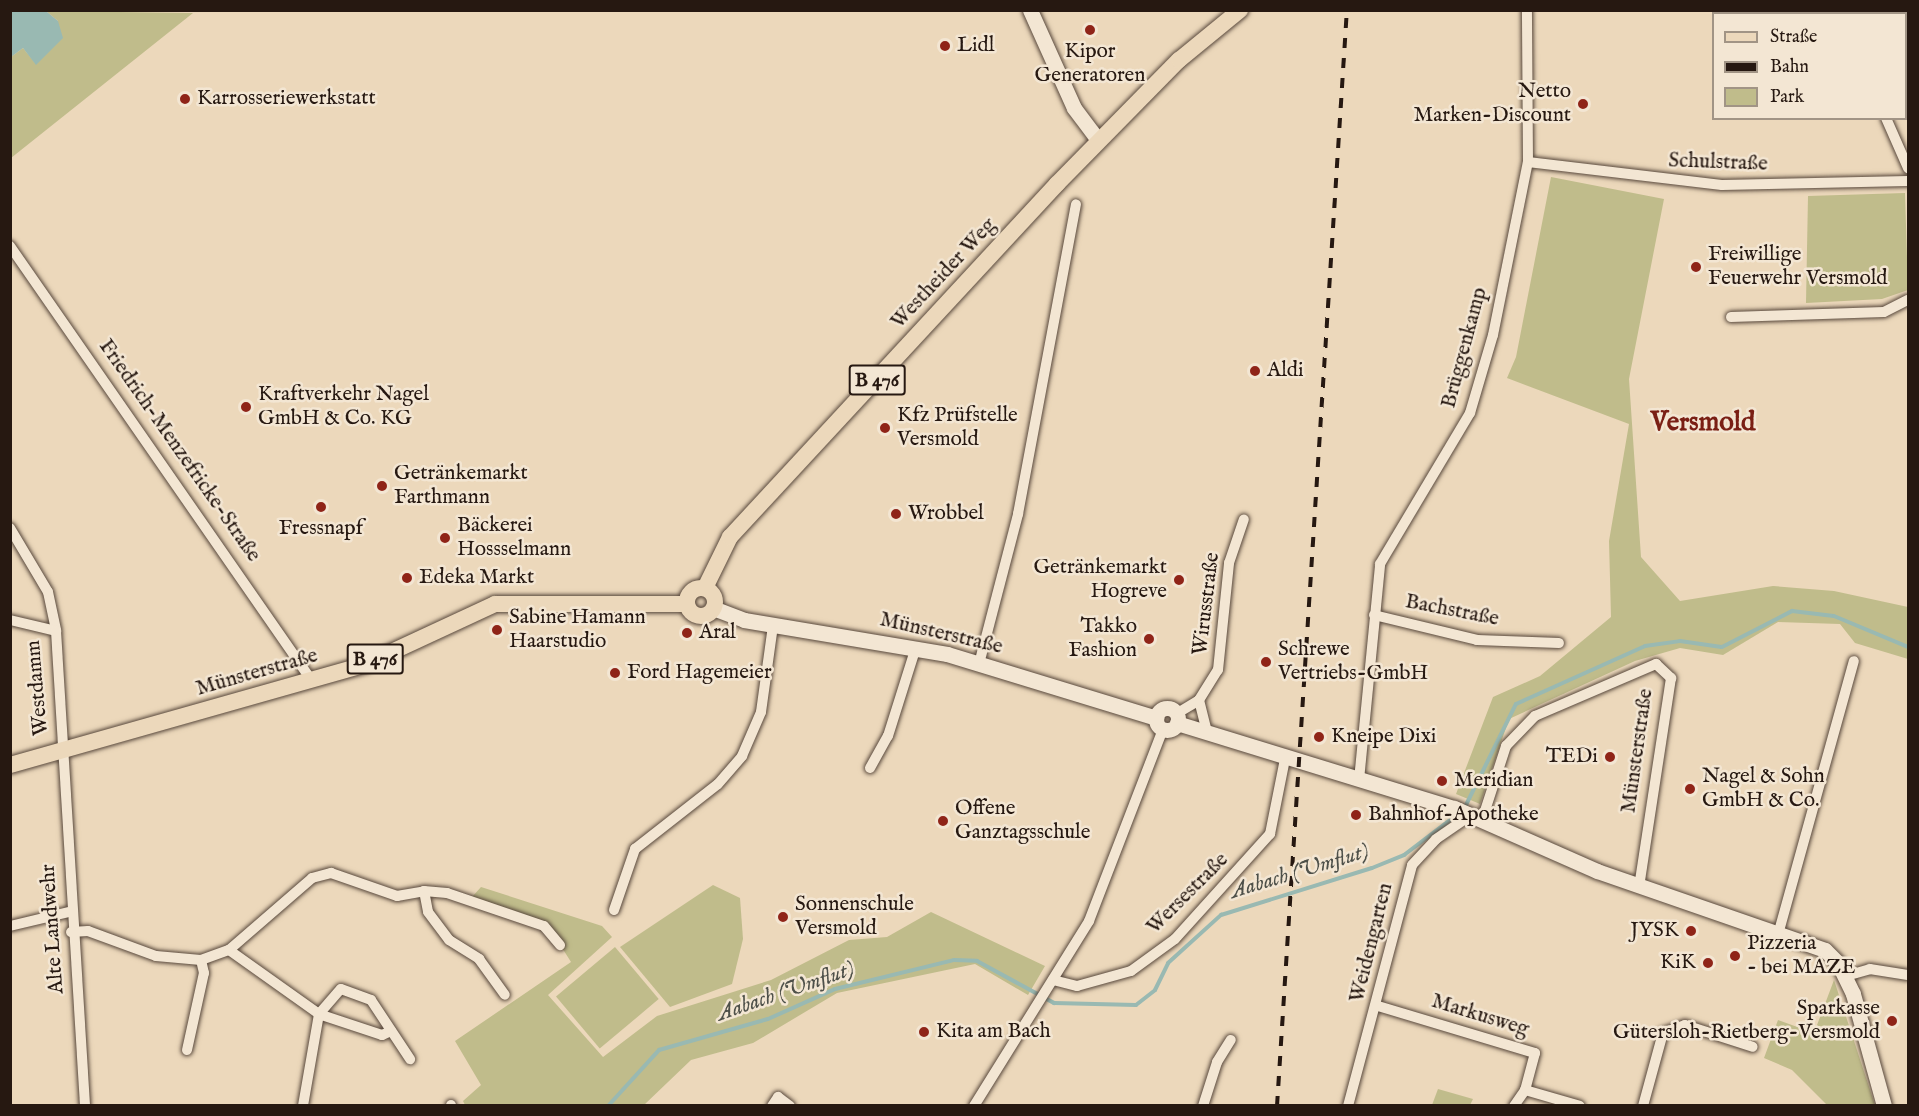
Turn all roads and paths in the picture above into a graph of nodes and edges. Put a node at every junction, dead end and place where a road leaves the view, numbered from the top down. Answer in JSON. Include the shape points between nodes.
{"nodes":[{"id":1,"x":1030,"y":10,"type":"edge"},
{"id":2,"x":1240,"y":10,"type":"edge"},
{"id":3,"x":1527,"y":10,"type":"edge"},
{"id":4,"x":1887,"y":120,"type":"edge"},
{"id":5,"x":1098,"y":140,"type":"junction"},
{"id":6,"x":1528,"y":162,"type":"junction"},
{"id":7,"x":1908,"y":168,"type":"edge"},
{"id":8,"x":1908,"y":181,"type":"edge"},
{"id":9,"x":1076,"y":204,"type":"dead end"},
{"id":10,"x":10,"y":246,"type":"edge"},
{"id":11,"x":1908,"y":300,"type":"edge"},
{"id":12,"x":1731,"y":317,"type":"dead end"},
{"id":13,"x":1244,"y":519,"type":"dead end"},
{"id":14,"x":10,"y":528,"type":"edge"},
{"id":15,"x":705,"y":588,"type":"junction"},
{"id":16,"x":687,"y":604,"type":"junction"},
{"id":17,"x":713,"y":608,"type":"junction"},
{"id":18,"x":1374,"y":615,"type":"junction"},
{"id":19,"x":10,"y":620,"type":"edge"},
{"id":20,"x":773,"y":625,"type":"junction"},
{"id":21,"x":56,"y":631,"type":"junction"},
{"id":22,"x":1559,"y":643,"type":"dead end"},
{"id":23,"x":916,"y":647,"type":"junction"},
{"id":24,"x":1854,"y":661,"type":"dead end"},
{"id":25,"x":979,"y":664,"type":"junction"},
{"id":26,"x":312,"y":681,"type":"junction"},
{"id":27,"x":1199,"y":700,"type":"junction"},
{"id":28,"x":1168,"y":721,"type":"junction"},
{"id":29,"x":1210,"y":736,"type":"junction"},
{"id":30,"x":63,"y":750,"type":"junction"},
{"id":31,"x":1285,"y":759,"type":"junction"},
{"id":32,"x":10,"y":765,"type":"edge"},
{"id":33,"x":870,"y":768,"type":"dead end"},
{"id":34,"x":1359,"y":780,"type":"junction"},
{"id":35,"x":1477,"y":818,"type":"junction"},
{"id":36,"x":1639,"y":886,"type":"junction"},
{"id":37,"x":424,"y":891,"type":"junction"},
{"id":38,"x":614,"y":910,"type":"dead end"},
{"id":39,"x":69,"y":912,"type":"junction"},
{"id":40,"x":10,"y":926,"type":"edge"},
{"id":41,"x":1779,"y":931,"type":"junction"},
{"id":42,"x":71,"y":932,"type":"junction"},
{"id":43,"x":560,"y":945,"type":"dead end"},
{"id":44,"x":229,"y":950,"type":"junction"},
{"id":45,"x":201,"y":960,"type":"junction"},
{"id":46,"x":1908,"y":975,"type":"edge"},
{"id":47,"x":1846,"y":976,"type":"junction"},
{"id":48,"x":1052,"y":982,"type":"junction"},
{"id":49,"x":505,"y":994,"type":"dead end"},
{"id":50,"x":1378,"y":1006,"type":"junction"},
{"id":51,"x":319,"y":1014,"type":"junction"},
{"id":52,"x":391,"y":1031,"type":"junction"},
{"id":53,"x":1231,"y":1040,"type":"dead end"},
{"id":54,"x":1753,"y":1047,"type":"dead end"},
{"id":55,"x":187,"y":1050,"type":"dead end"},
{"id":56,"x":410,"y":1059,"type":"dead end"},
{"id":57,"x":1525,"y":1090,"type":"junction"},
{"id":58,"x":86,"y":1106,"type":"edge"},
{"id":59,"x":303,"y":1106,"type":"edge"},
{"id":60,"x":772,"y":1106,"type":"edge"},
{"id":61,"x":790,"y":1106,"type":"edge"},
{"id":62,"x":974,"y":1106,"type":"edge"},
{"id":63,"x":1203,"y":1106,"type":"edge"},
{"id":64,"x":1348,"y":1106,"type":"edge"},
{"id":65,"x":1514,"y":1106,"type":"edge"},
{"id":66,"x":1580,"y":1106,"type":"edge"},
{"id":67,"x":1643,"y":1106,"type":"edge"},
{"id":68,"x":1884,"y":1106,"type":"edge"}],
"edges":[{"from":1,"to":5,"type":"street","via":[[1074,108]]},
{"from":2,"to":5,"type":"main road","name":"Westheider Weg","number":"B 476","via":[[1210,31]]},
{"from":3,"to":6,"type":"street","name":"Brüggenkamp"},
{"from":4,"to":7,"type":"street"},
{"from":5,"to":15,"type":"main road","name":"Westheider Weg","number":"B 476","via":[[730,537]]},
{"from":6,"to":8,"type":"street","name":"Schulstraße","via":[[1722,185]]},
{"from":6,"to":18,"type":"street","name":"Brüggenkamp","via":[[1493,334],[1470,413],[1386,547]]},
{"from":9,"to":25,"type":"street","via":[[1018,514]]},
{"from":10,"to":26,"type":"street","name":"Friedrich-Menzefricke-Straße"},
{"from":11,"to":12,"type":"street","via":[[1884,312]]},
{"from":13,"to":27,"type":"street","name":"Wirusstraße","via":[[1229,563],[1220,663]]},
{"from":14,"to":21,"type":"street","via":[[48,592]]},
{"from":15,"to":16,"type":"main road","via":[[692,591]]},
{"from":15,"to":17,"type":"main road","via":[[714,596]]},
{"from":16,"to":17,"type":"main road","via":[[699,615]]},
{"from":16,"to":26,"type":"main road","name":"Münsterstraße","number":"B 476","via":[[495,604],[366,664]]},
{"from":17,"to":20,"type":"street","name":"Münsterstraße"},
{"from":18,"to":22,"type":"street","name":"Bachstraße","via":[[1478,640]]},
{"from":18,"to":34,"type":"street","name":"Brüggenkamp"},
{"from":19,"to":21,"type":"street","name":"Westdamm"},
{"from":20,"to":23,"type":"street","name":"Münsterstraße"},
{"from":20,"to":38,"type":"street","via":[[761,712],[742,756],[718,784],[635,849]]},
{"from":21,"to":30,"type":"street","name":"Westdamm"},
{"from":23,"to":25,"type":"street","name":"Münsterstraße"},
{"from":23,"to":33,"type":"street","via":[[888,736]]},
{"from":24,"to":41,"type":"street"},
{"from":25,"to":28,"type":"street","name":"Münsterstraße"},
{"from":26,"to":30,"type":"main road","name":"Münsterstraße","number":"B 476"},
{"from":27,"to":28,"type":"street","name":"Wirusstraße"},
{"from":27,"to":29,"type":"street","via":[[1200,723]]},
{"from":28,"to":29,"type":"street","name":"Münsterstraße"},
{"from":28,"to":48,"type":"street","via":[[1115,864]]},
{"from":29,"to":31,"type":"street","name":"Münsterstraße"},
{"from":30,"to":32,"type":"main road","name":"Münsterstraße","number":"B 476"},
{"from":30,"to":39,"type":"street","name":"Alte Landwehr"},
{"from":31,"to":34,"type":"street","name":"Münsterstraße"},
{"from":31,"to":48,"type":"street","name":"Wersestraße","via":[[1270,834],[1175,939],[1131,971],[1077,986]]},
{"from":34,"to":35,"type":"street","name":"Münsterstraße"},
{"from":35,"to":36,"type":"street","name":"Münsterstraße"},
{"from":35,"to":36,"type":"street","name":"Münsterstraße","via":[[1506,746],[1535,716],[1656,664],[1671,678]]},
{"from":35,"to":50,"type":"street","name":"Weidengarten","via":[[1436,839],[1412,865],[1390,936]]},
{"from":36,"to":41,"type":"street","name":"Münsterstraße"},
{"from":37,"to":43,"type":"street","via":[[447,893],[544,926]]},
{"from":37,"to":44,"type":"street","via":[[397,896],[331,873],[312,878]]},
{"from":37,"to":49,"type":"street","via":[[428,912],[449,940],[479,959]]},
{"from":39,"to":40,"type":"street"},
{"from":39,"to":42,"type":"street","name":"Alte Landwehr"},
{"from":41,"to":47,"type":"street","name":"Münsterstraße","via":[[1825,951]]},
{"from":42,"to":45,"type":"street","via":[[88,931],[156,956]]},
{"from":42,"to":58,"type":"street","name":"Alte Landwehr"},
{"from":44,"to":45,"type":"street"},
{"from":44,"to":51,"type":"street"},
{"from":45,"to":55,"type":"street","via":[[204,973]]},
{"from":46,"to":47,"type":"street","via":[[1870,969]]},
{"from":47,"to":68,"type":"street"},
{"from":48,"to":62,"type":"street"},
{"from":50,"to":57,"type":"street","name":"Markusweg","via":[[1534,1053]]},
{"from":50,"to":64,"type":"street","name":"Weidengarten"},
{"from":51,"to":52,"type":"street","via":[[382,1035]]},
{"from":51,"to":52,"type":"street","via":[[341,989],[371,1000]]},
{"from":51,"to":59,"type":"street"},
{"from":52,"to":56,"type":"street"},
{"from":53,"to":63,"type":"street","via":[[1217,1062]]},
{"from":54,"to":67,"type":"street","via":[[1685,1025],[1663,1033]]},
{"from":57,"to":65,"type":"street","name":"Markusweg"},
{"from":57,"to":66,"type":"street"},
{"from":60,"to":61,"type":"street","via":[[778,1097]]}]}
